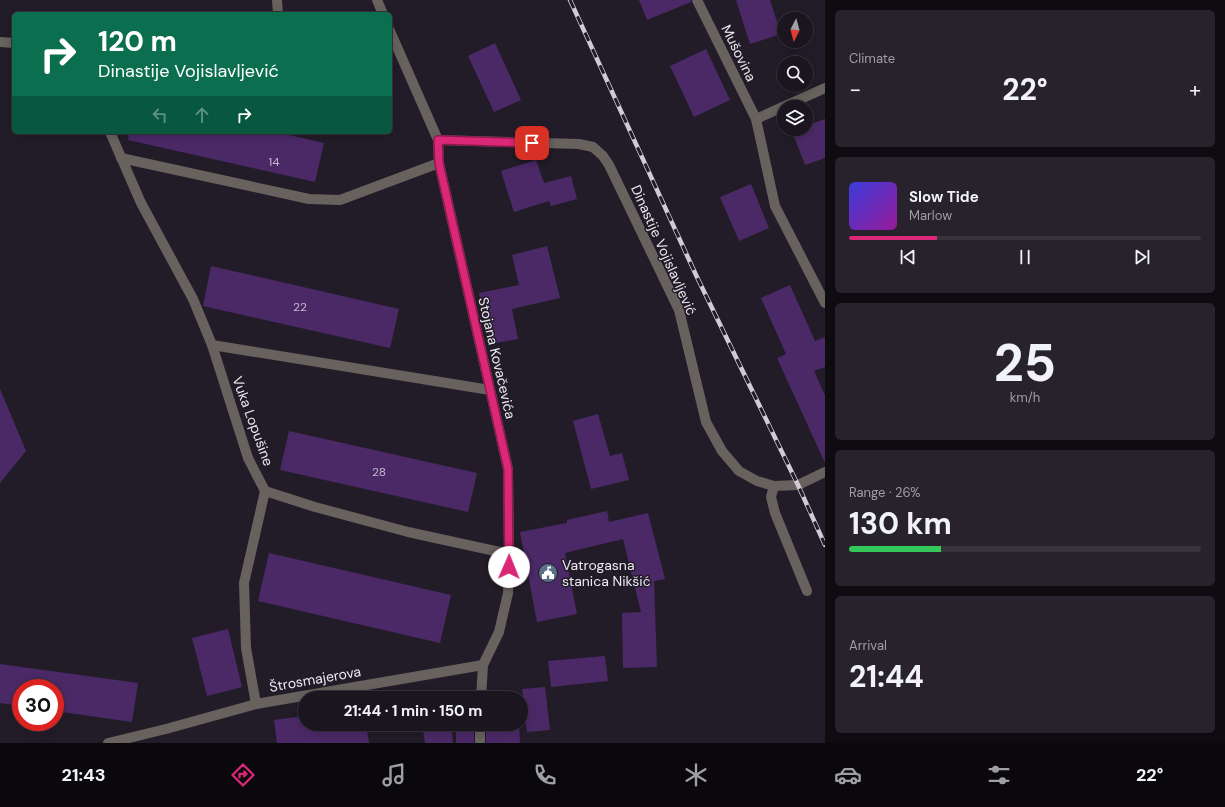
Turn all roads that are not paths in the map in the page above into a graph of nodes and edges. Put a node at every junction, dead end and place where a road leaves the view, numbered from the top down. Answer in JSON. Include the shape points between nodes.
{"nodes":[{"id":1,"x":277,"y":0,"type":"edge"},
{"id":2,"x":377,"y":0,"type":"edge"},
{"id":3,"x":697,"y":0,"type":"edge"},
{"id":4,"x":278,"y":12,"type":"edge"},
{"id":5,"x":382,"y":12,"type":"edge"},
{"id":6,"x":392,"y":36,"type":"edge"},
{"id":7,"x":0,"y":42,"type":"edge"},
{"id":8,"x":12,"y":43,"type":"edge"},
{"id":9,"x":825,"y":88,"type":"edge"},
{"id":10,"x":756,"y":118,"type":"junction"},
{"id":11,"x":111,"y":134,"type":"edge"},
{"id":12,"x":438,"y":140,"type":"junction"},
{"id":13,"x":121,"y":158,"type":"junction"},
{"id":14,"x":439,"y":163,"type":"junction"},
{"id":15,"x":825,"y":303,"type":"edge"},
{"id":16,"x":212,"y":345,"type":"junction"},
{"id":17,"x":490,"y":390,"type":"junction"},
{"id":18,"x":825,"y":472,"type":"edge"},
{"id":19,"x":774,"y":486,"type":"junction"},
{"id":20,"x":265,"y":491,"type":"junction"},
{"id":21,"x":509,"y":554,"type":"junction"},
{"id":22,"x":807,"y":591,"type":"dead end"},
{"id":23,"x":483,"y":665,"type":"junction"},
{"id":24,"x":482,"y":691,"type":"edge"},
{"id":25,"x":256,"y":704,"type":"junction"},
{"id":26,"x":480,"y":731,"type":"edge"},
{"id":27,"x":108,"y":743,"type":"edge"},
{"id":28,"x":480,"y":743,"type":"edge"}],
"edges":[{"from":1,"to":4,"type":"street"},
{"from":2,"to":5,"type":"street"},
{"from":3,"to":10,"type":"street","name":"Mušovina"},
{"from":6,"to":12,"type":"street","name":"Stojana Kovačevića"},
{"from":7,"to":8,"type":"street"},
{"from":9,"to":10,"type":"street"},
{"from":10,"to":15,"type":"street","via":[[775,206]]},
{"from":11,"to":13,"type":"street","name":"Vuka Lopušine"},
{"from":12,"to":14,"type":"street","name":"Stojana Kovačevića"},
{"from":12,"to":19,"type":"street","name":"Dinastije Vojislavljević","via":[[579,144],[594,147],[603,156],[679,310],[706,422],[722,451],[739,471],[757,481]]},
{"from":13,"to":14,"type":"street","via":[[309,199],[340,200]]},
{"from":13,"to":16,"type":"street","name":"Vuka Lopušine","via":[[141,202],[193,299]]},
{"from":14,"to":17,"type":"street","name":"Stojana Kovačevića"},
{"from":16,"to":17,"type":"street"},
{"from":16,"to":20,"type":"street","name":"Vuka Lopušine","via":[[248,458]]},
{"from":17,"to":21,"type":"street","name":"Stojana Kovačevića","via":[[508,469]]},
{"from":18,"to":19,"type":"street","name":"Dinastije Vojislavljević","via":[[798,485]]},
{"from":19,"to":22,"type":"street","via":[[770,497],[775,513]]},
{"from":20,"to":21,"type":"street","via":[[408,532]]},
{"from":20,"to":25,"type":"street","via":[[244,583],[246,648]]},
{"from":21,"to":23,"type":"street","name":"Stojana Kovačevića","via":[[508,593],[499,632]]},
{"from":23,"to":24,"type":"street","name":"Stojana Kovačevića"},
{"from":23,"to":25,"type":"street","name":"Štrosmajerova"},
{"from":25,"to":27,"type":"street","name":"Štrosmajerova"},
{"from":26,"to":28,"type":"street"}]}
